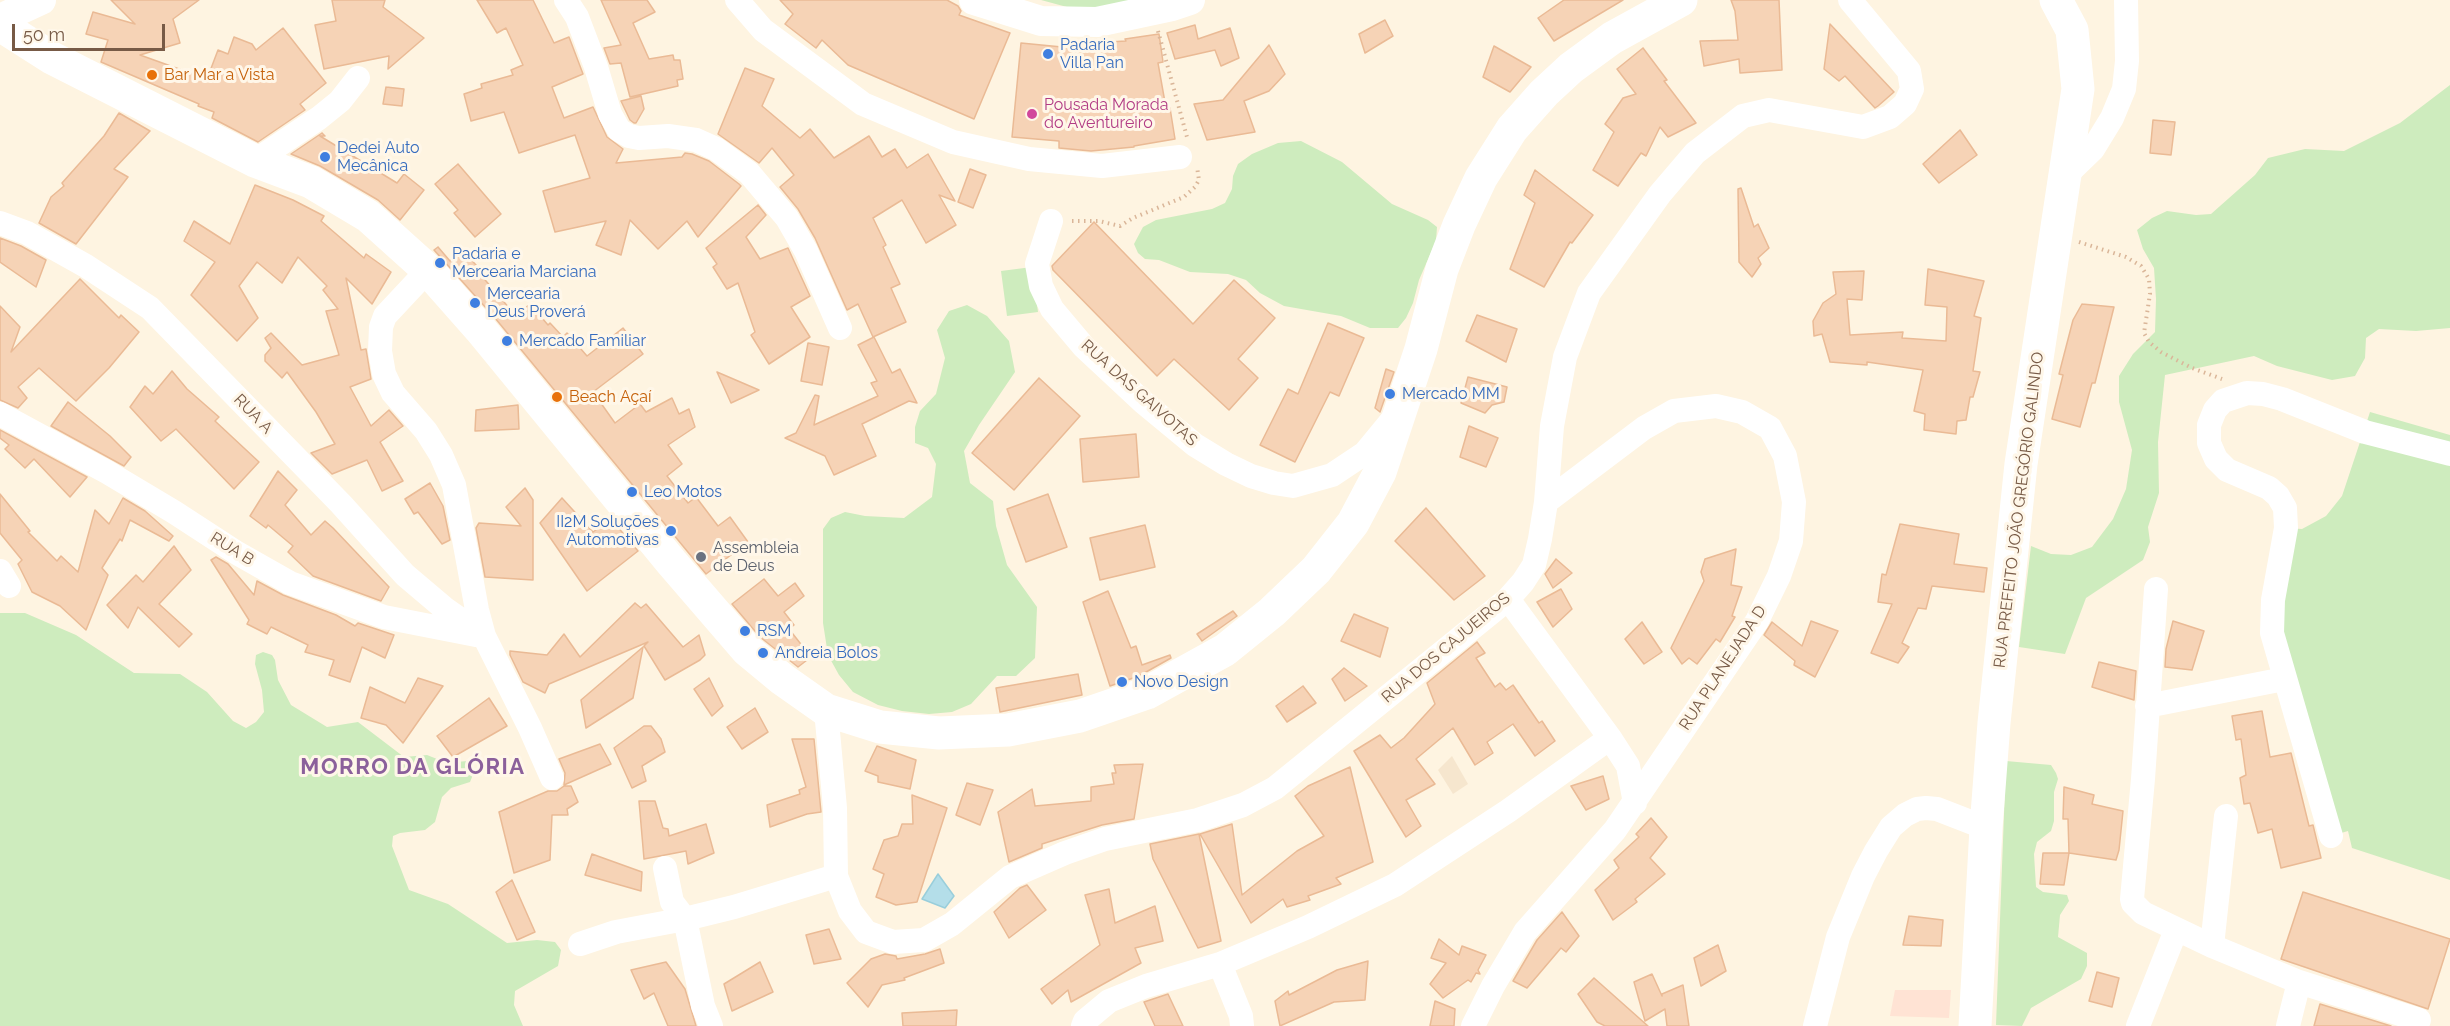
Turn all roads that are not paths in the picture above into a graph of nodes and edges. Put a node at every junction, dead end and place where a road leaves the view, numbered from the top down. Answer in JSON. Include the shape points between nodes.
{"nodes":[{"id":1,"x":40,"y":0,"type":"edge"},
{"id":2,"x":566,"y":0,"type":"edge"},
{"id":3,"x":737,"y":0,"type":"edge"},
{"id":4,"x":974,"y":0,"type":"edge"},
{"id":5,"x":1190,"y":0,"type":"edge"},
{"id":6,"x":1681,"y":0,"type":"edge"},
{"id":7,"x":1850,"y":0,"type":"edge"},
{"id":8,"x":2056,"y":0,"type":"edge"},
{"id":9,"x":2126,"y":0,"type":"edge"},
{"id":10,"x":0,"y":19,"type":"edge"},
{"id":11,"x":0,"y":25,"type":"edge"},
{"id":12,"x":358,"y":78,"type":"dead end"},
{"id":13,"x":1188,"y":155,"type":"road end"},
{"id":14,"x":255,"y":161,"type":"junction"},
{"id":15,"x":2065,"y":176,"type":"junction"},
{"id":16,"x":1051,"y":220,"type":"road end"},
{"id":17,"x":0,"y":222,"type":"edge"},
{"id":18,"x":428,"y":270,"type":"junction"},
{"id":19,"x":840,"y":328,"type":"dead end"},
{"id":20,"x":1402,"y":408,"type":"junction"},
{"id":21,"x":0,"y":414,"type":"edge"},
{"id":22,"x":2450,"y":454,"type":"edge"},
{"id":23,"x":1546,"y":502,"type":"junction"},
{"id":24,"x":2156,"y":589,"type":"dead end"},
{"id":25,"x":1508,"y":599,"type":"junction"},
{"id":26,"x":484,"y":636,"type":"junction"},
{"id":27,"x":2284,"y":679,"type":"junction"},
{"id":28,"x":2147,"y":705,"type":"junction"},
{"id":29,"x":826,"y":710,"type":"junction"},
{"id":30,"x":1610,"y":738,"type":"junction"},
{"id":31,"x":552,"y":778,"type":"dead end"},
{"id":32,"x":1635,"y":803,"type":"junction"},
{"id":33,"x":2226,"y":816,"type":"dead end"},
{"id":34,"x":1986,"y":828,"type":"junction"},
{"id":35,"x":2331,"y":836,"type":"dead end"},
{"id":36,"x":665,"y":868,"type":"dead end"},
{"id":37,"x":836,"y":876,"type":"junction"},
{"id":38,"x":685,"y":919,"type":"junction"},
{"id":39,"x":2176,"y":930,"type":"junction"},
{"id":40,"x":580,"y":944,"type":"dead end"},
{"id":41,"x":2212,"y":946,"type":"junction"},
{"id":42,"x":1220,"y":964,"type":"junction"},
{"id":43,"x":2299,"y":982,"type":"junction"},
{"id":44,"x":2419,"y":1020,"type":"dead end"},
{"id":45,"x":711,"y":1026,"type":"edge"},
{"id":46,"x":1083,"y":1026,"type":"edge"},
{"id":47,"x":1242,"y":1026,"type":"edge"},
{"id":48,"x":1473,"y":1026,"type":"edge"},
{"id":49,"x":1815,"y":1026,"type":"edge"},
{"id":50,"x":1976,"y":1026,"type":"edge"},
{"id":51,"x":2138,"y":1026,"type":"edge"},
{"id":52,"x":2288,"y":1026,"type":"edge"}],
"edges":[{"from":1,"to":10,"type":"street"},
{"from":2,"to":19,"type":"street","via":[[577,17],[619,130],[639,138],[668,136],[696,140],[716,148],[749,173],[787,218],[802,243]]},
{"from":3,"to":13,"type":"street","via":[[764,30],[863,105],[953,142],[1029,159],[1102,166]]},
{"from":4,"to":5,"type":"street","via":[[1041,21],[1097,22]]},
{"from":6,"to":20,"type":"main road","via":[[1612,38],[1571,68],[1512,129],[1481,178],[1459,225],[1442,269]]},
{"from":7,"to":23,"type":"street","name":"RUA DOS CAJUEIROS","via":[[1909,71],[1912,89],[1905,104],[1890,117],[1863,127],[1769,110],[1743,116],[1695,153],[1660,194],[1589,293],[1563,369],[1552,426]]},
{"from":8,"to":15,"type":"main road","name":"RUA PREFEITO JOÃO GREGÓRIO GALINDO","via":[[2072,30],[2078,89]]},
{"from":9,"to":15,"type":"street","via":[[2124,88],[2093,149]]},
{"from":11,"to":14,"type":"main road","via":[[52,58]]},
{"from":12,"to":14,"type":"street","via":[[319,118]]},
{"from":14,"to":18,"type":"main road","via":[[311,182],[368,216]]},
{"from":15,"to":34,"type":"main road","name":"RUA PREFEITO JOÃO GREGÓRIO GALINDO","via":[[2021,465]]},
{"from":16,"to":20,"type":"street","name":"RUA DAS GAIVOTAS","via":[[1037,264],[1041,286],[1052,309],[1084,348],[1143,402],[1195,445],[1226,464],[1251,476],[1293,486],[1332,475],[1365,453]]},
{"from":17,"to":26,"type":"street","name":"RUA A","via":[[86,266],[150,308],[405,575]]},
{"from":18,"to":26,"type":"street","name":"RUA A","via":[[385,316],[381,327],[384,374],[393,393],[426,431],[454,485]]},
{"from":18,"to":29,"type":"main road","via":[[728,629],[782,680]]},
{"from":20,"to":29,"type":"main road","via":[[1380,472],[1359,512],[1316,570],[1225,650],[1147,693],[1080,716],[1008,730],[939,733],[880,727]]},
{"from":21,"to":26,"type":"street","name":"RUA B","via":[[290,583],[384,617]]},
{"from":22,"to":27,"type":"street","via":[[2365,432],[2263,394],[2247,393],[2223,401],[2215,410],[2209,425],[2216,459],[2227,470],[2269,488],[2285,508],[2286,528],[2273,600],[2272,633]]},
{"from":23,"to":25,"type":"street","name":"RUA DOS CAJUEIROS","via":[[1534,565]]},
{"from":23,"to":32,"type":"street","name":"RUA PLANEJADA D","via":[[1615,449],[1674,411],[1716,406],[1742,412],[1770,429],[1785,456],[1794,502],[1791,541],[1779,576],[1757,621]]},
{"from":24,"to":28,"type":"street"},
{"from":25,"to":30,"type":"street"},
{"from":25,"to":37,"type":"street","name":"RUA DOS CAJUEIROS","via":[[1275,788],[1232,809],[1105,839],[1010,877],[952,924],[924,940],[893,942],[866,932],[850,911]]},
{"from":26,"to":31,"type":"street","name":"RUA A"},
{"from":27,"to":28,"type":"street"},
{"from":27,"to":35,"type":"street"},
{"from":28,"to":39,"type":"street","via":[[2132,899],[2143,913]]},
{"from":29,"to":37,"type":"street","name":"RUA DOS CAJUEIROS","via":[[835,808]]},
{"from":30,"to":32,"type":"street","via":[[1628,766]]},
{"from":30,"to":42,"type":"street","via":[[1395,885]]},
{"from":32,"to":48,"type":"street","name":"RUA PLANEJADA D","via":[[1525,932]]},
{"from":33,"to":41,"type":"street"},
{"from":34,"to":49,"type":"street","via":[[1926,808],[1905,815],[1891,827],[1875,851],[1838,937]]},
{"from":34,"to":50,"type":"main road","name":"RUA PREFEITO JOÃO GREGÓRIO GALINDO"},
{"from":36,"to":38,"type":"street","via":[[672,903]]},
{"from":37,"to":38,"type":"street"},
{"from":38,"to":40,"type":"street","via":[[616,932]]},
{"from":38,"to":45,"type":"street","via":[[703,1006]]},
{"from":39,"to":41,"type":"street"},
{"from":39,"to":51,"type":"street"},
{"from":41,"to":43,"type":"street"},
{"from":42,"to":46,"type":"street","via":[[1109,1001]]},
{"from":42,"to":47,"type":"street"},
{"from":43,"to":44,"type":"street"},
{"from":43,"to":52,"type":"street"}]}
